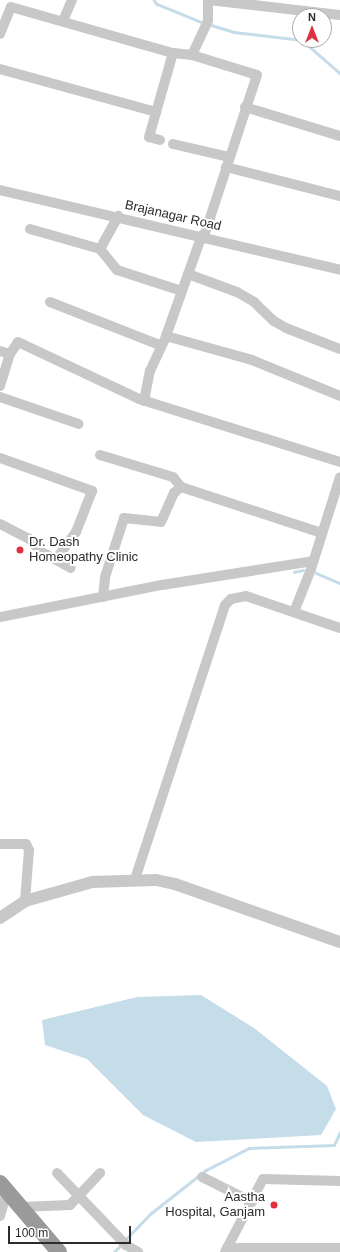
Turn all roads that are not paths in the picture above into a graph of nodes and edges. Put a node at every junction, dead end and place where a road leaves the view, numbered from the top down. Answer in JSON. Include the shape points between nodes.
{"nodes":[{"id":1,"x":72,"y":0,"type":"edge"},
{"id":2,"x":208,"y":0,"type":"edge"},
{"id":3,"x":340,"y":15,"type":"edge"},
{"id":4,"x":63,"y":21,"type":"junction"},
{"id":5,"x":1,"y":29,"type":"edge"},
{"id":6,"x":173,"y":53,"type":"junction"},
{"id":7,"x":192,"y":55,"type":"junction"},
{"id":8,"x":0,"y":69,"type":"edge"},
{"id":9,"x":245,"y":107,"type":"junction"},
{"id":10,"x":156,"y":112,"type":"junction"},
{"id":11,"x":340,"y":136,"type":"edge"},
{"id":12,"x":160,"y":140,"type":"dead end"},
{"id":13,"x":173,"y":144,"type":"dead end"},
{"id":14,"x":229,"y":157,"type":"junction"},
{"id":15,"x":226,"y":167,"type":"junction"},
{"id":16,"x":0,"y":190,"type":"edge"},
{"id":17,"x":340,"y":196,"type":"edge"},
{"id":18,"x":118,"y":216,"type":"junction"},
{"id":19,"x":30,"y":229,"type":"dead end"},
{"id":20,"x":203,"y":236,"type":"junction"},
{"id":21,"x":100,"y":249,"type":"junction"},
{"id":22,"x":340,"y":270,"type":"edge"},
{"id":23,"x":188,"y":274,"type":"junction"},
{"id":24,"x":182,"y":291,"type":"junction"},
{"id":25,"x":50,"y":302,"type":"dead end"},
{"id":26,"x":166,"y":336,"type":"junction"},
{"id":27,"x":160,"y":345,"type":"junction"},
{"id":28,"x":340,"y":349,"type":"edge"},
{"id":29,"x":5,"y":353,"type":"edge"},
{"id":30,"x":0,"y":386,"type":"edge"},
{"id":31,"x":340,"y":396,"type":"edge"},
{"id":32,"x":0,"y":397,"type":"edge"},
{"id":33,"x":144,"y":401,"type":"junction"},
{"id":34,"x":79,"y":424,"type":"dead end"},
{"id":35,"x":100,"y":455,"type":"dead end"},
{"id":36,"x":0,"y":458,"type":"edge"},
{"id":37,"x":340,"y":462,"type":"edge"},
{"id":38,"x":340,"y":477,"type":"edge"},
{"id":39,"x":181,"y":487,"type":"junction"},
{"id":40,"x":336,"y":507,"type":"edge"},
{"id":41,"x":0,"y":524,"type":"edge"},
{"id":42,"x":322,"y":533,"type":"junction"},
{"id":43,"x":56,"y":560,"type":"junction"},
{"id":44,"x":313,"y":561,"type":"junction"},
{"id":45,"x":71,"y":568,"type":"dead end"},
{"id":46,"x":103,"y":597,"type":"junction"},
{"id":47,"x":294,"y":612,"type":"junction"},
{"id":48,"x":0,"y":617,"type":"edge"},
{"id":49,"x":340,"y":628,"type":"edge"},
{"id":50,"x":0,"y":844,"type":"edge"},
{"id":51,"x":135,"y":879,"type":"junction"},
{"id":52,"x":25,"y":901,"type":"junction"},
{"id":53,"x":0,"y":918,"type":"edge"},
{"id":54,"x":340,"y":942,"type":"edge"},
{"id":55,"x":57,"y":1173,"type":"dead end"},
{"id":56,"x":100,"y":1173,"type":"dead end"},
{"id":57,"x":202,"y":1177,"type":"dead end"},
{"id":58,"x":340,"y":1181,"type":"edge"},
{"id":59,"x":4,"y":1187,"type":"edge"},
{"id":60,"x":78,"y":1196,"type":"junction"},
{"id":61,"x":252,"y":1202,"type":"junction"},
{"id":62,"x":20,"y":1207,"type":"junction"},
{"id":63,"x":0,"y":1216,"type":"edge"},
{"id":64,"x":340,"y":1248,"type":"edge"},
{"id":65,"x":226,"y":1250,"type":"edge"},
{"id":66,"x":59,"y":1252,"type":"edge"},
{"id":67,"x":138,"y":1252,"type":"edge"}],
"edges":[{"from":1,"to":4,"type":"street"},
{"from":2,"to":3,"type":"street"},
{"from":2,"to":7,"type":"street","via":[[208,20]]},
{"from":4,"to":5,"type":"street","via":[[11,7]]},
{"from":4,"to":6,"type":"street"},
{"from":6,"to":7,"type":"street"},
{"from":6,"to":10,"type":"street"},
{"from":7,"to":9,"type":"street","via":[[257,75]]},
{"from":8,"to":10,"type":"street"},
{"from":9,"to":11,"type":"street"},
{"from":9,"to":14,"type":"street"},
{"from":10,"to":12,"type":"street","via":[[149,137]]},
{"from":13,"to":14,"type":"street"},
{"from":14,"to":15,"type":"street"},
{"from":15,"to":17,"type":"street"},
{"from":15,"to":20,"type":"street"},
{"from":16,"to":18,"type":"street","name":"Brajanagar Road"},
{"from":18,"to":20,"type":"street","name":"Brajanagar Road"},
{"from":18,"to":21,"type":"street"},
{"from":19,"to":21,"type":"street"},
{"from":20,"to":22,"type":"street","name":"Brajanagar Road"},
{"from":20,"to":23,"type":"street"},
{"from":21,"to":24,"type":"street","via":[[117,270]]},
{"from":23,"to":24,"type":"street"},
{"from":23,"to":28,"type":"street","via":[[237,292],[254,302],[274,321],[286,328]]},
{"from":24,"to":26,"type":"street"},
{"from":25,"to":27,"type":"street"},
{"from":26,"to":27,"type":"street"},
{"from":26,"to":31,"type":"street","via":[[252,360]]},
{"from":27,"to":33,"type":"street","via":[[150,371]]},
{"from":29,"to":30,"type":"street"},
{"from":29,"to":33,"type":"street","via":[[18,342]]},
{"from":32,"to":34,"type":"street"},
{"from":33,"to":37,"type":"street"},
{"from":35,"to":39,"type":"street","via":[[173,477]]},
{"from":36,"to":43,"type":"street","via":[[92,491],[76,532]]},
{"from":38,"to":40,"type":"street"},
{"from":39,"to":42,"type":"street"},
{"from":39,"to":46,"type":"street","via":[[174,493],[161,522],[124,518],[105,577]]},
{"from":40,"to":42,"type":"street"},
{"from":41,"to":43,"type":"street","via":[[30,539],[40,551]]},
{"from":42,"to":44,"type":"street"},
{"from":43,"to":45,"type":"street"},
{"from":44,"to":46,"type":"street"},
{"from":44,"to":47,"type":"street"},
{"from":46,"to":48,"type":"street"},
{"from":47,"to":49,"type":"street"},
{"from":47,"to":51,"type":"street","via":[[246,596],[231,599],[225,605]]},
{"from":50,"to":52,"type":"street","via":[[26,844],[29,850]]},
{"from":51,"to":52,"type":"street","via":[[92,882]]},
{"from":51,"to":54,"type":"street","via":[[175,884]]},
{"from":52,"to":53,"type":"street"},
{"from":55,"to":60,"type":"street"},
{"from":56,"to":60,"type":"street"},
{"from":57,"to":61,"type":"street"},
{"from":58,"to":61,"type":"street","via":[[263,1180]]},
{"from":59,"to":62,"type":"highway"},
{"from":59,"to":63,"type":"street"},
{"from":60,"to":62,"type":"street","via":[[70,1205]]},
{"from":60,"to":67,"type":"street","via":[[126,1245]]},
{"from":61,"to":65,"type":"street"},
{"from":62,"to":66,"type":"highway"},
{"from":64,"to":65,"type":"street"}]}
